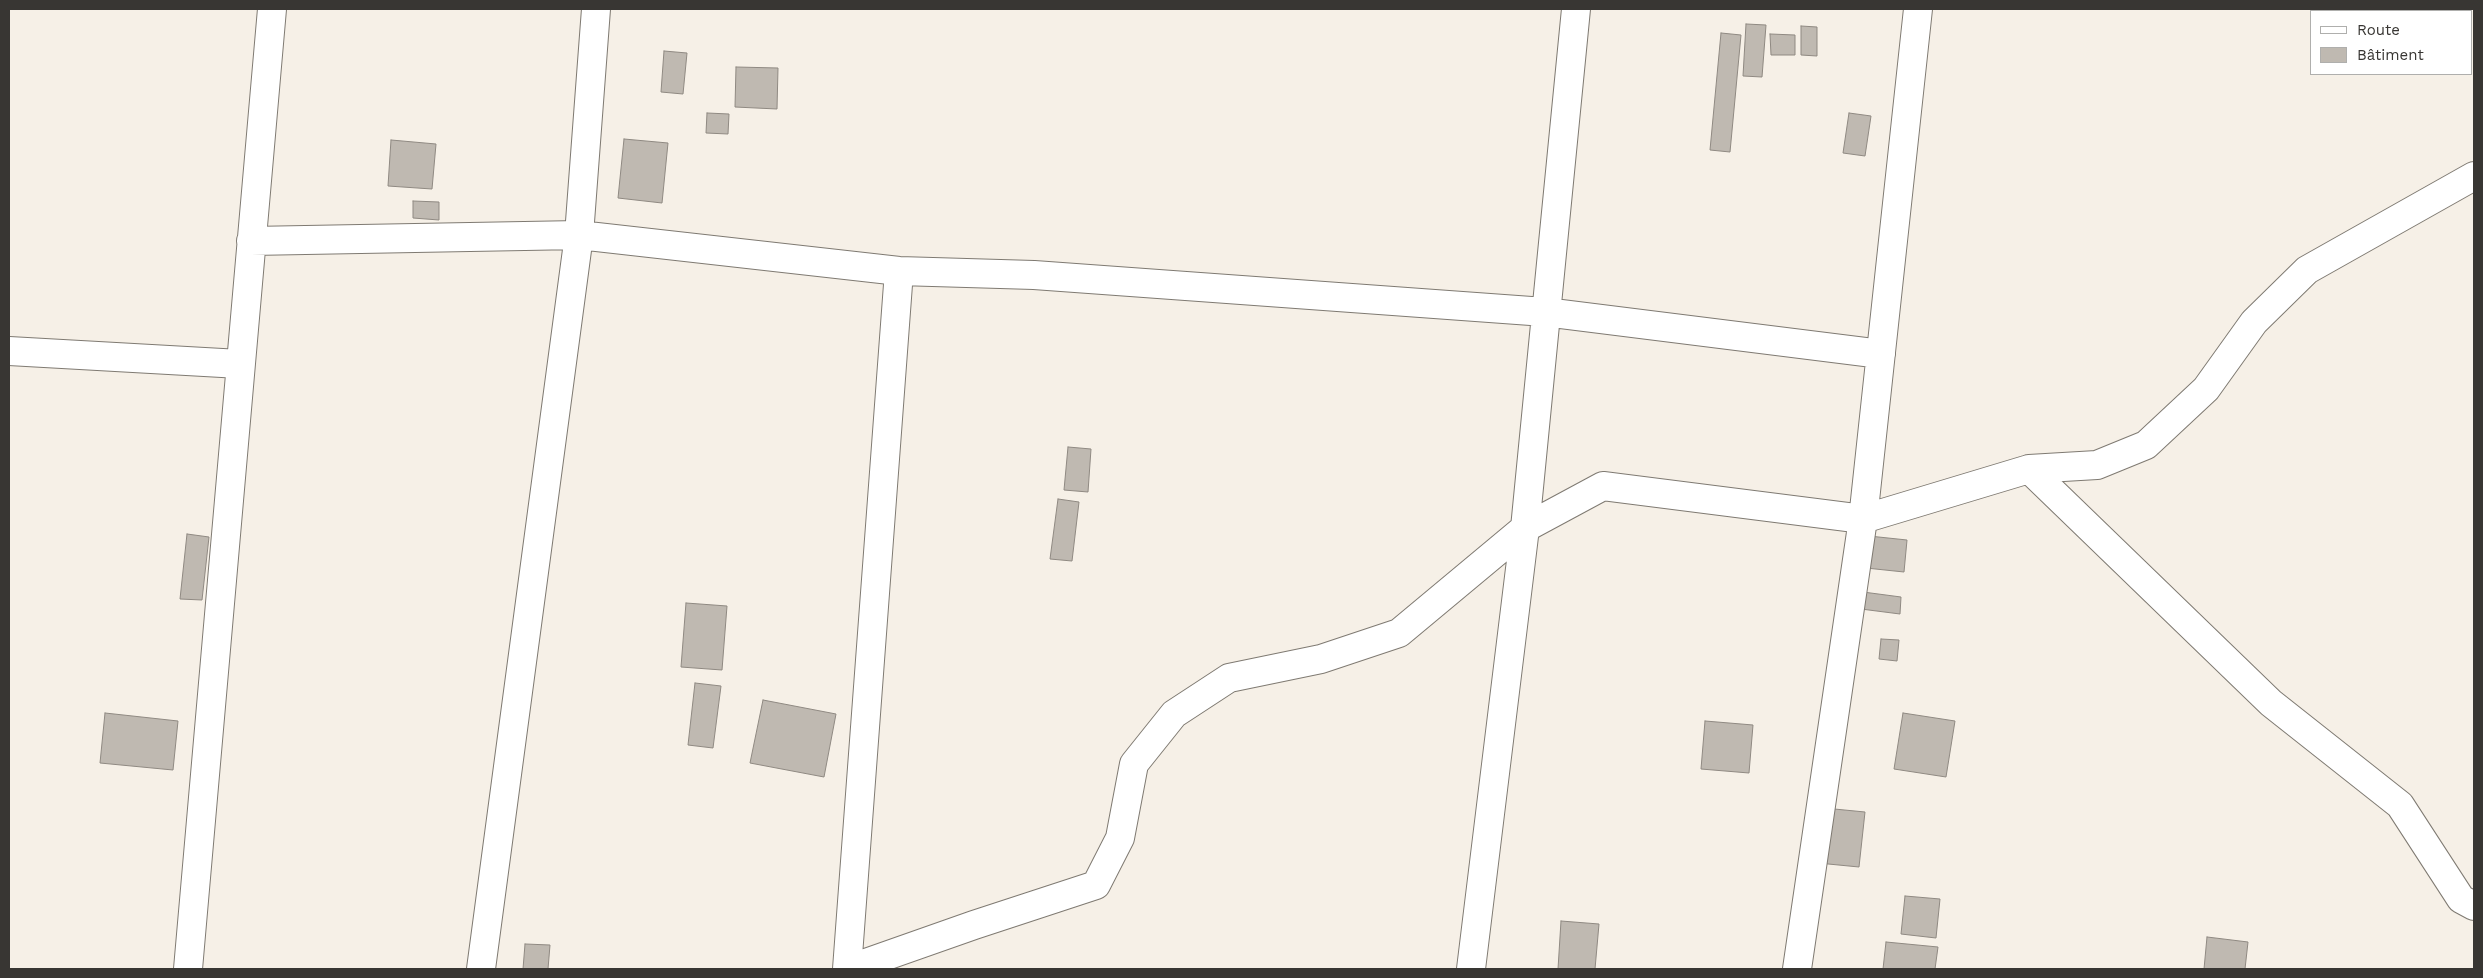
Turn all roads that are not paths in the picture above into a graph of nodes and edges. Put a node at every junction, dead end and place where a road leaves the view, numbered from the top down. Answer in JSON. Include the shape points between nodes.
{"nodes":[{"id":1,"x":272,"y":9,"type":"edge"},
{"id":2,"x":596,"y":9,"type":"edge"},
{"id":3,"x":1576,"y":9,"type":"edge"},
{"id":4,"x":1918,"y":9,"type":"edge"},
{"id":5,"x":2474,"y":176,"type":"edge"},
{"id":6,"x":579,"y":235,"type":"junction"},
{"id":7,"x":251,"y":241,"type":"junction"},
{"id":8,"x":899,"y":271,"type":"junction"},
{"id":9,"x":1545,"y":312,"type":"junction"},
{"id":10,"x":9,"y":352,"type":"edge"},
{"id":11,"x":1880,"y":354,"type":"junction"},
{"id":12,"x":240,"y":364,"type":"junction"},
{"id":13,"x":2029,"y":469,"type":"junction"},
{"id":14,"x":1863,"y":519,"type":"junction"},
{"id":15,"x":1524,"y":528,"type":"junction"},
{"id":16,"x":2474,"y":906,"type":"edge"},
{"id":17,"x":188,"y":969,"type":"edge"},
{"id":18,"x":481,"y":969,"type":"edge"},
{"id":19,"x":848,"y":969,"type":"edge"},
{"id":20,"x":1471,"y":969,"type":"edge"},
{"id":21,"x":1797,"y":969,"type":"edge"}],
"edges":[{"from":1,"to":7,"type":"street"},
{"from":2,"to":6,"type":"street"},
{"from":3,"to":9,"type":"street"},
{"from":4,"to":11,"type":"street"},
{"from":5,"to":13,"type":"street","via":[[2308,270],[2254,322],[2206,389],[2146,445],[2097,465]]},
{"from":6,"to":7,"type":"street"},
{"from":6,"to":8,"type":"street"},
{"from":6,"to":18,"type":"street"},
{"from":7,"to":12,"type":"street"},
{"from":8,"to":9,"type":"street","via":[[1034,275]]},
{"from":8,"to":19,"type":"street"},
{"from":9,"to":11,"type":"street"},
{"from":9,"to":15,"type":"street"},
{"from":10,"to":12,"type":"street"},
{"from":11,"to":14,"type":"street"},
{"from":12,"to":17,"type":"street"},
{"from":13,"to":14,"type":"street"},
{"from":13,"to":16,"type":"street","via":[[2271,703],[2400,806],[2460,899]]},
{"from":14,"to":15,"type":"street","via":[[1603,486]]},
{"from":14,"to":21,"type":"street"},
{"from":15,"to":19,"type":"street","via":[[1399,633],[1321,660],[1229,678],[1174,714],[1134,764],[1120,838],[1096,885]]},
{"from":15,"to":20,"type":"street"}]}
